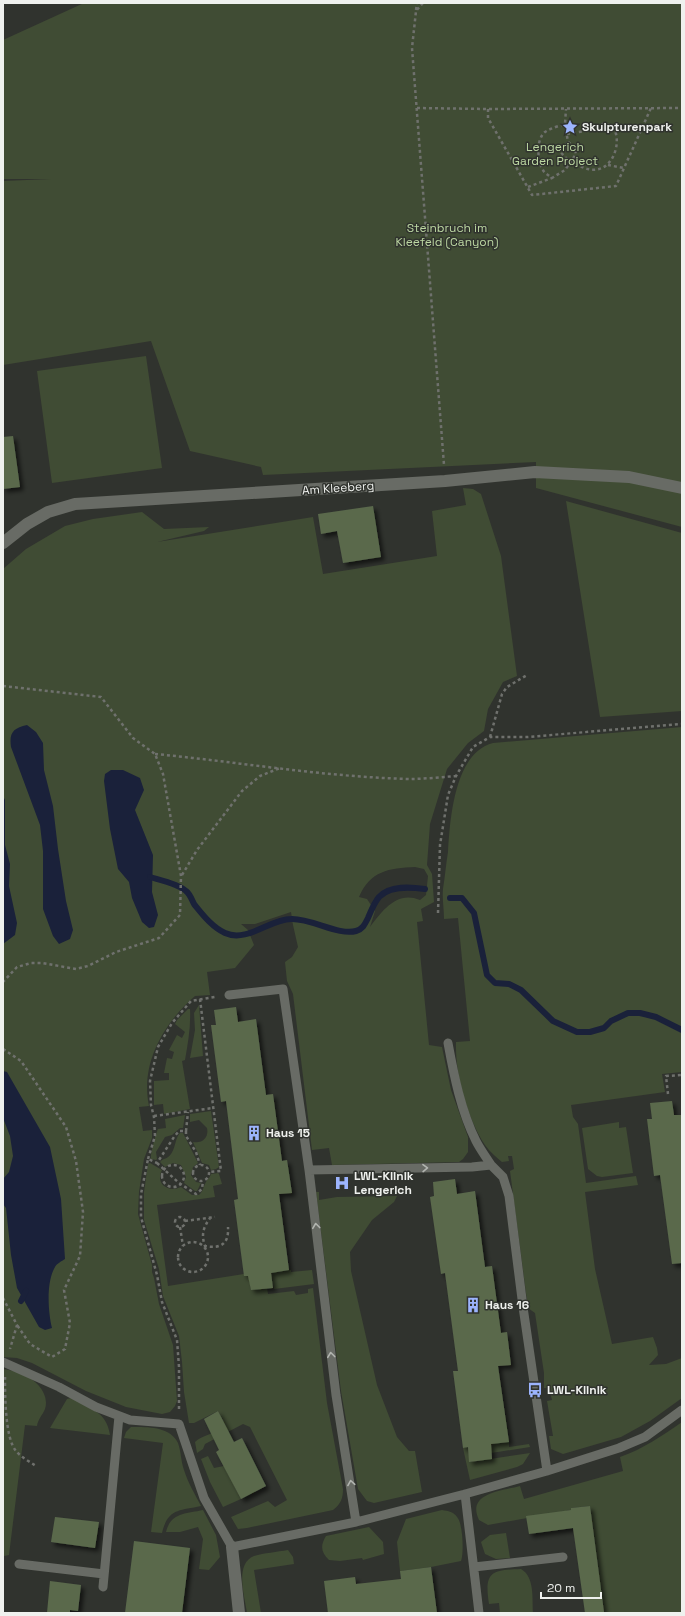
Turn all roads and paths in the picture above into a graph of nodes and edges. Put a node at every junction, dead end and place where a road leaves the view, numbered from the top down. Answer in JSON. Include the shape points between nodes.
{"nodes":[{"id":1,"x":417,"y":3,"type":"edge"},
{"id":2,"x":423,"y":3,"type":"edge"},
{"id":3,"x":416,"y":11,"type":"junction"},
{"id":4,"x":417,"y":108,"type":"junction"},
{"id":5,"x":651,"y":108,"type":"junction"},
{"id":6,"x":682,"y":108,"type":"edge"},
{"id":7,"x":488,"y":109,"type":"junction"},
{"id":8,"x":566,"y":109,"type":"junction"},
{"id":9,"x":566,"y":124,"type":"junction"},
{"id":10,"x":567,"y":134,"type":"junction"},
{"id":11,"x":568,"y":142,"type":"junction"},
{"id":12,"x":571,"y":162,"type":"junction"},
{"id":13,"x":608,"y":165,"type":"junction"},
{"id":14,"x":624,"y":168,"type":"junction"},
{"id":15,"x":552,"y":178,"type":"junction"},
{"id":16,"x":528,"y":187,"type":"junction"},
{"id":17,"x":445,"y":482,"type":"junction"},
{"id":18,"x":682,"y":488,"type":"edge"},
{"id":19,"x":3,"y":544,"type":"edge"},
{"id":20,"x":527,"y":676,"type":"dead end"},
{"id":21,"x":3,"y":686,"type":"edge"},
{"id":22,"x":682,"y":724,"type":"edge"},
{"id":23,"x":490,"y":738,"type":"junction"},
{"id":24,"x":154,"y":754,"type":"junction"},
{"id":25,"x":281,"y":768,"type":"junction"},
{"id":26,"x":456,"y":776,"type":"junction"},
{"id":27,"x":181,"y":876,"type":"junction"},
{"id":28,"x":438,"y":913,"type":"dead end"},
{"id":29,"x":3,"y":982,"type":"edge"},
{"id":30,"x":229,"y":995,"type":"joint"},
{"id":31,"x":200,"y":999,"type":"junction"},
{"id":32,"x":448,"y":1043,"type":"dead end"},
{"id":33,"x":3,"y":1049,"type":"edge"},
{"id":34,"x":682,"y":1075,"type":"edge"},
{"id":35,"x":668,"y":1094,"type":"dead end"},
{"id":36,"x":213,"y":1108,"type":"junction"},
{"id":37,"x":188,"y":1112,"type":"junction"},
{"id":38,"x":154,"y":1116,"type":"junction"},
{"id":39,"x":186,"y":1131,"type":"junction"},
{"id":40,"x":148,"y":1159,"type":"junction"},
{"id":41,"x":157,"y":1163,"type":"junction"},
{"id":42,"x":200,"y":1164,"type":"junction"},
{"id":43,"x":491,"y":1165,"type":"junction"},
{"id":44,"x":165,"y":1168,"type":"junction"},
{"id":45,"x":309,"y":1170,"type":"junction"},
{"id":46,"x":209,"y":1172,"type":"junction"},
{"id":47,"x":203,"y":1181,"type":"junction"},
{"id":48,"x":182,"y":1184,"type":"junction"},
{"id":49,"x":215,"y":1216,"type":"dead end"},
{"id":50,"x":211,"y":1217,"type":"junction"},
{"id":51,"x":185,"y":1221,"type":"junction"},
{"id":52,"x":228,"y":1226,"type":"dead end"},
{"id":53,"x":180,"y":1227,"type":"junction"},
{"id":54,"x":183,"y":1246,"type":"junction"},
{"id":55,"x":204,"y":1246,"type":"junction"},
{"id":56,"x":3,"y":1298,"type":"edge"},
{"id":57,"x":17,"y":1325,"type":"junction"},
{"id":58,"x":4,"y":1362,"type":"edge"},
{"id":59,"x":682,"y":1410,"type":"edge"},
{"id":60,"x":119,"y":1416,"type":"junction"},
{"id":61,"x":179,"y":1424,"type":"junction"},
{"id":62,"x":36,"y":1466,"type":"dead end"},
{"id":63,"x":547,"y":1471,"type":"junction"},
{"id":64,"x":465,"y":1494,"type":"junction"},
{"id":65,"x":356,"y":1522,"type":"junction"},
{"id":66,"x":232,"y":1547,"type":"junction"},
{"id":67,"x":563,"y":1557,"type":"dead end"},
{"id":68,"x":19,"y":1564,"type":"dead end"},
{"id":69,"x":474,"y":1567,"type":"junction"},
{"id":70,"x":104,"y":1574,"type":"junction"},
{"id":71,"x":102,"y":1587,"type":"dead end"},
{"id":72,"x":239,"y":1613,"type":"edge"},
{"id":73,"x":479,"y":1613,"type":"edge"}],
"edges":[{"from":1,"to":3,"type":"path"},
{"from":2,"to":3,"type":"path"},
{"from":3,"to":4,"type":"path","via":[[412,48]]},
{"from":4,"to":7,"type":"path"},
{"from":4,"to":17,"type":"path"},
{"from":5,"to":6,"type":"path"},
{"from":5,"to":8,"type":"path"},
{"from":5,"to":14,"type":"path"},
{"from":7,"to":8,"type":"path"},
{"from":7,"to":16,"type":"path","via":[[488,118]]},
{"from":8,"to":9,"type":"path"},
{"from":9,"to":10,"type":"path"},
{"from":9,"to":15,"type":"path","via":[[545,132],[539,141],[543,171]]},
{"from":10,"to":11,"type":"path"},
{"from":10,"to":13,"type":"path","via":[[597,125],[608,124],[614,128],[617,138],[616,150]]},
{"from":11,"to":12,"type":"path","via":[[574,146],[576,154]]},
{"from":11,"to":12,"type":"path","via":[[562,152],[564,158]]},
{"from":12,"to":13,"type":"path","via":[[587,170],[601,169]]},
{"from":12,"to":15,"type":"path","via":[[565,170]]},
{"from":13,"to":14,"type":"path"},
{"from":14,"to":16,"type":"path","via":[[616,186],[532,195]]},
{"from":15,"to":16,"type":"path"},
{"from":17,"to":18,"type":"street","name":"Am Kleeberg","via":[[535,472],[629,477]]},
{"from":17,"to":19,"type":"street","name":"Am Kleeberg","via":[[75,504],[48,512],[27,524]]},
{"from":20,"to":23,"type":"path","via":[[508,687],[502,694]]},
{"from":21,"to":24,"type":"path","via":[[101,697],[133,738]]},
{"from":22,"to":23,"type":"path"},
{"from":23,"to":26,"type":"path","via":[[473,747]]},
{"from":24,"to":25,"type":"path"},
{"from":24,"to":27,"type":"path","via":[[163,774]]},
{"from":25,"to":26,"type":"path","via":[[330,775],[411,779]]},
{"from":25,"to":27,"type":"path","via":[[260,776],[242,791],[197,850]]},
{"from":26,"to":28,"type":"path","via":[[448,795],[440,845]]},
{"from":27,"to":29,"type":"path","via":[[180,915],[158,938],[76,969],[30,963],[17,967]]},
{"from":30,"to":31,"type":"path"},
{"from":30,"to":45,"type":"lane","via":[[283,989]]},
{"from":31,"to":36,"type":"path"},
{"from":31,"to":38,"type":"path","via":[[191,1001],[172,1023],[158,1047],[150,1081],[150,1105]]},
{"from":32,"to":43,"type":"lane","via":[[460,1098],[476,1141]]},
{"from":33,"to":57,"type":"path","via":[[20,1061],[66,1128],[76,1161],[82,1212],[80,1256],[64,1290],[70,1323],[65,1349],[52,1357],[30,1344]]},
{"from":34,"to":35,"type":"path","via":[[666,1076]]},
{"from":36,"to":37,"type":"path"},
{"from":36,"to":46,"type":"path","via":[[221,1171]]},
{"from":37,"to":38,"type":"path"},
{"from":37,"to":39,"type":"path"},
{"from":38,"to":40,"type":"path","via":[[155,1136]]},
{"from":39,"to":41,"type":"path","via":[[179,1131]]},
{"from":39,"to":42,"type":"path"},
{"from":40,"to":41,"type":"path"},
{"from":40,"to":61,"type":"path","via":[[141,1194],[141,1217],[162,1302],[177,1340]]},
{"from":41,"to":44,"type":"path"},
{"from":42,"to":46,"type":"path"},
{"from":42,"to":47,"type":"path","via":[[195,1167],[193,1174],[195,1179]]},
{"from":45,"to":43,"type":"lane","one_way":true},
{"from":43,"to":63,"type":"lane","via":[[503,1177],[509,1196]]},
{"from":44,"to":48,"type":"path"},
{"from":44,"to":48,"type":"path","via":[[171,1165],[181,1168],[184,1174]]},
{"from":44,"to":48,"type":"path","via":[[162,1175],[165,1185],[175,1188]]},
{"from":65,"to":45,"type":"lane","one_way":true,"via":[[336,1395]]},
{"from":46,"to":47,"type":"path","via":[[207,1179]]},
{"from":47,"to":48,"type":"path","via":[[202,1189],[196,1194]]},
{"from":49,"to":50,"type":"path"},
{"from":50,"to":51,"type":"path"},
{"from":50,"to":55,"type":"path","via":[[204,1225]]},
{"from":51,"to":53,"type":"path"},
{"from":51,"to":53,"type":"path","via":[[182,1217],[176,1218],[176,1226]]},
{"from":52,"to":55,"type":"path","via":[[229,1235],[222,1245],[216,1248]]},
{"from":53,"to":54,"type":"path"},
{"from":54,"to":55,"type":"path","via":[[192,1241]]},
{"from":54,"to":55,"type":"path","via":[[178,1260],[183,1269],[192,1272],[202,1270],[208,1262],[208,1252]]},
{"from":56,"to":57,"type":"path"},
{"from":57,"to":58,"type":"path"},
{"from":58,"to":60,"type":"lane"},
{"from":58,"to":62,"type":"path","via":[[7,1425],[11,1439],[16,1451]]},
{"from":59,"to":63,"type":"lane","via":[[645,1437]]},
{"from":60,"to":61,"type":"lane","via":[[130,1420]]},
{"from":60,"to":70,"type":"lane"},
{"from":61,"to":66,"type":"lane","via":[[204,1498]]},
{"from":63,"to":64,"type":"lane"},
{"from":64,"to":65,"type":"lane"},
{"from":64,"to":69,"type":"lane"},
{"from":65,"to":66,"type":"lane"},
{"from":66,"to":72,"type":"street"},
{"from":67,"to":69,"type":"lane"},
{"from":68,"to":70,"type":"lane"},
{"from":69,"to":73,"type":"lane"},
{"from":70,"to":71,"type":"lane"}]}
